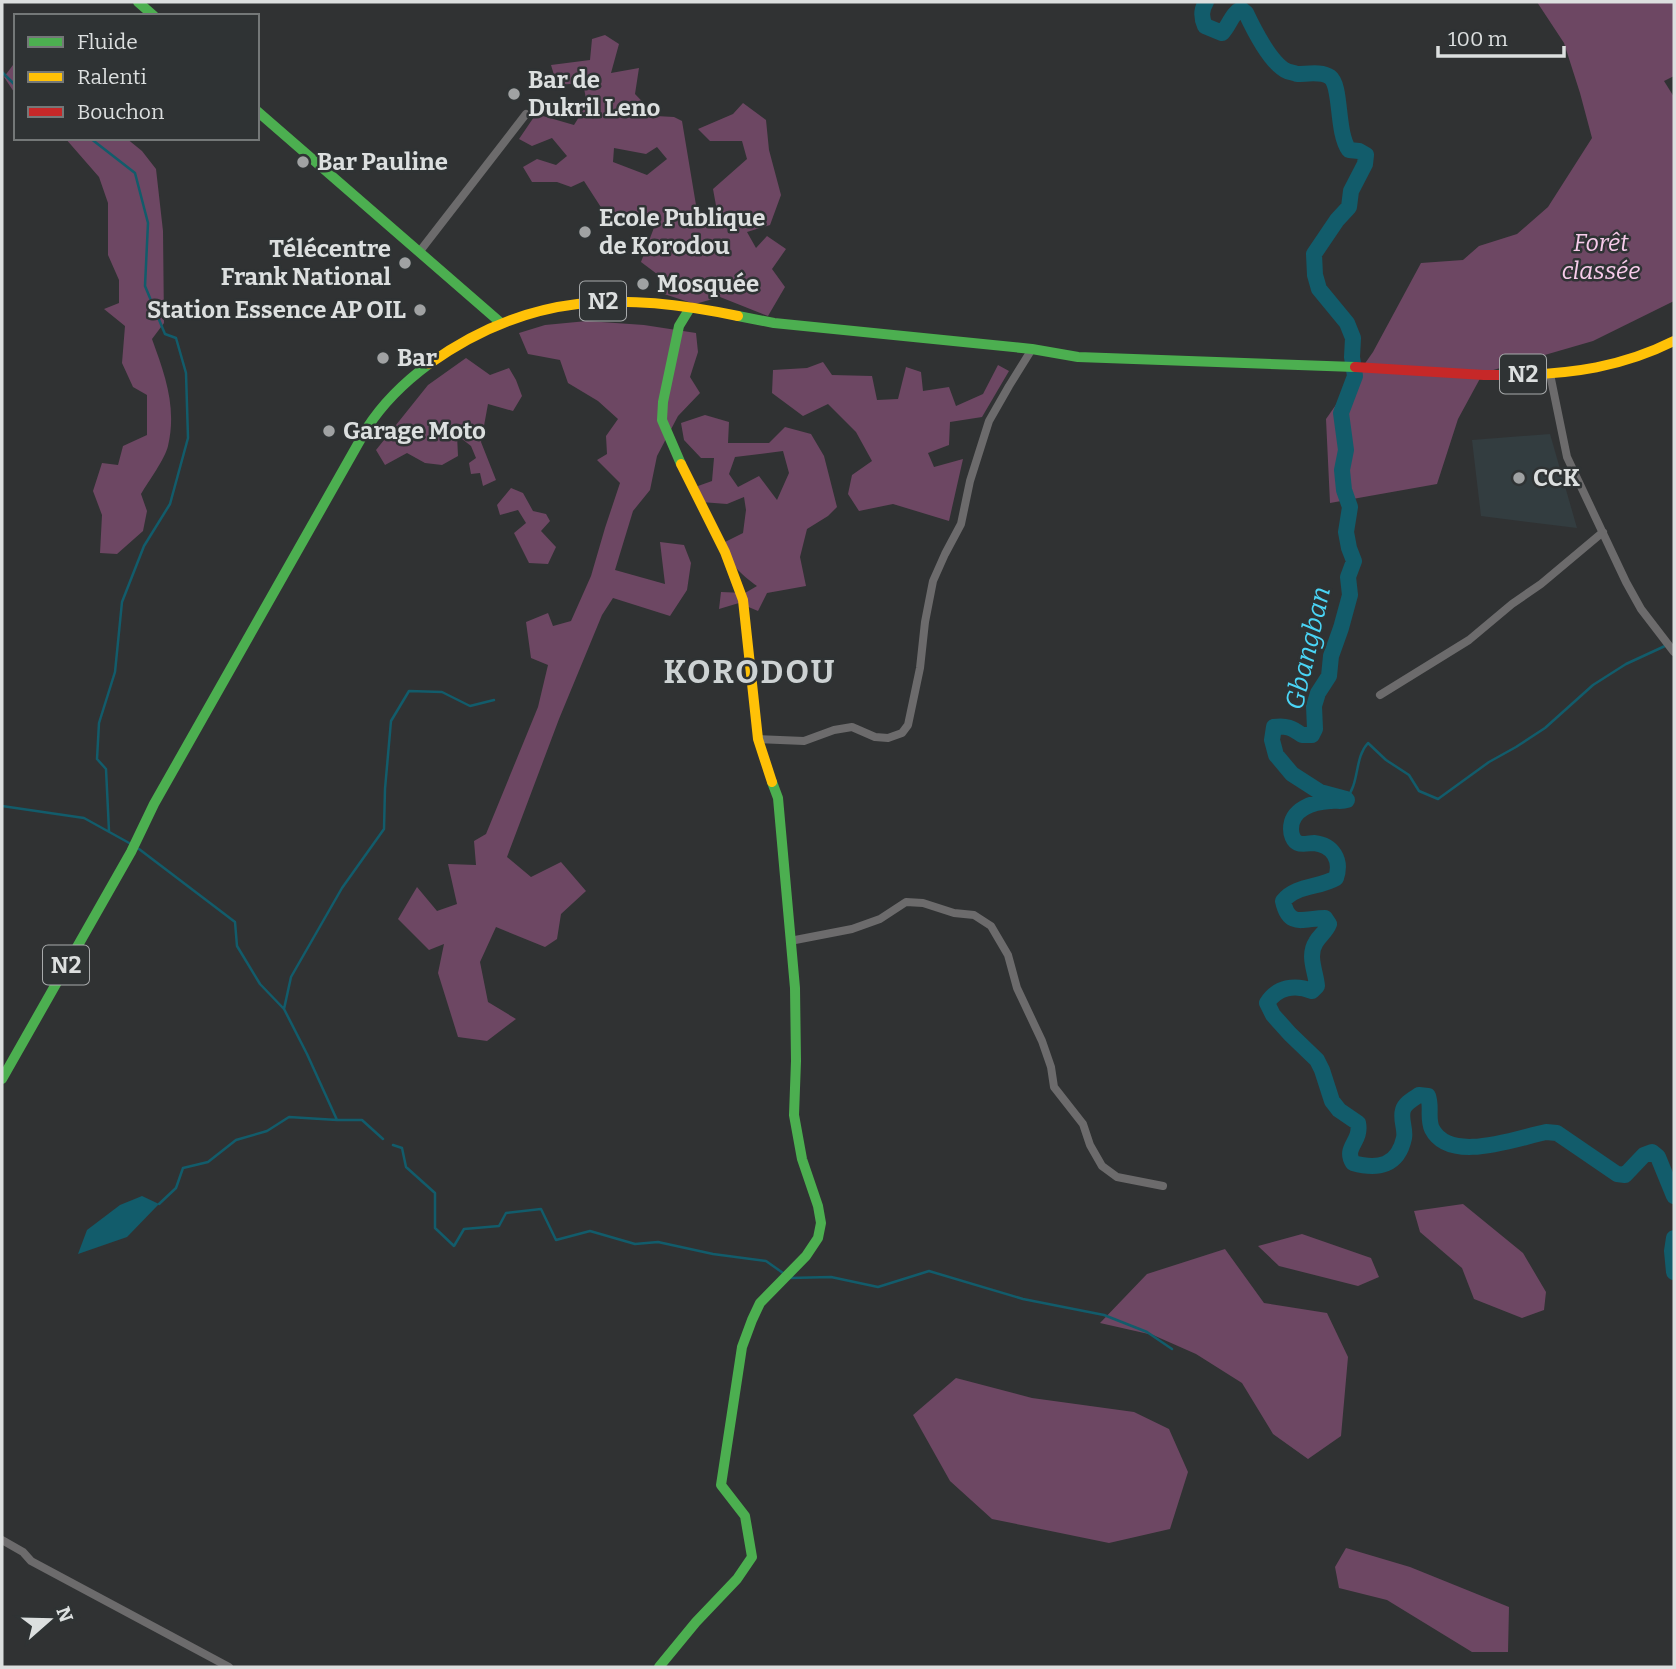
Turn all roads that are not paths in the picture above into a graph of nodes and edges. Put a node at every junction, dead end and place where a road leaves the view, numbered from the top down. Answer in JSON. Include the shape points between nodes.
{"nodes":[{"id":1,"x":138,"y":2,"type":"edge"},
{"id":2,"x":152,"y":14,"type":"edge"},
{"id":3,"x":259,"y":113,"type":"edge"},
{"id":4,"x":526,"y":114,"type":"dead end"},
{"id":5,"x":420,"y":251,"type":"junction"},
{"id":6,"x":690,"y":308,"type":"junction"},
{"id":7,"x":501,"y":324,"type":"junction"},
{"id":8,"x":1674,"y":341,"type":"edge"},
{"id":9,"x":1032,"y":349,"type":"junction"},
{"id":10,"x":1550,"y":374,"type":"junction"},
{"id":11,"x":1603,"y":532,"type":"junction"},
{"id":12,"x":1673,"y":651,"type":"edge"},
{"id":13,"x":1380,"y":695,"type":"dead end"},
{"id":14,"x":758,"y":739,"type":"junction"},
{"id":15,"x":790,"y":941,"type":"junction"},
{"id":16,"x":2,"y":1079,"type":"edge"},
{"id":17,"x":1163,"y":1186,"type":"dead end"},
{"id":18,"x":2,"y":1540,"type":"edge"},
{"id":19,"x":229,"y":1667,"type":"edge"},
{"id":20,"x":659,"y":1667,"type":"edge"}],
"edges":[{"from":1,"to":2,"type":"main road"},
{"from":3,"to":5,"type":"main road"},
{"from":4,"to":5,"type":"street"},
{"from":5,"to":7,"type":"main road"},
{"from":6,"to":7,"type":"main road","number":"N2","via":[[599,300],[541,309]]},
{"from":6,"to":9,"type":"main road","number":"N2","via":[[774,323]]},
{"from":6,"to":14,"type":"main road","via":[[679,326],[662,419],[743,600]]},
{"from":7,"to":16,"type":"main road","number":"N2","via":[[441,356],[405,384],[374,417]]},
{"from":8,"to":10,"type":"main road","number":"N2","via":[[1622,362]]},
{"from":9,"to":10,"type":"main road","number":"N2","via":[[1078,357]]},
{"from":9,"to":14,"type":"street","via":[[989,421],[961,524],[933,581],[908,725],[888,738],[852,727],[804,741]]},
{"from":10,"to":11,"type":"street","via":[[1567,457]]},
{"from":11,"to":12,"type":"street","via":[[1641,609]]},
{"from":11,"to":13,"type":"street","via":[[1469,639]]},
{"from":14,"to":15,"type":"main road","via":[[778,799]]},
{"from":15,"to":17,"type":"street","via":[[852,929],[880,919],[906,902],[974,915],[991,926],[1008,955],[1017,988],[1042,1041],[1054,1087],[1083,1124],[1102,1166],[1117,1177]]},
{"from":15,"to":20,"type":"main road","via":[[795,988],[794,1115],[821,1223],[806,1256],[760,1303],[742,1347],[721,1485],[745,1516],[752,1557]]},
{"from":18,"to":19,"type":"street","via":[[31,1561]]}]}
